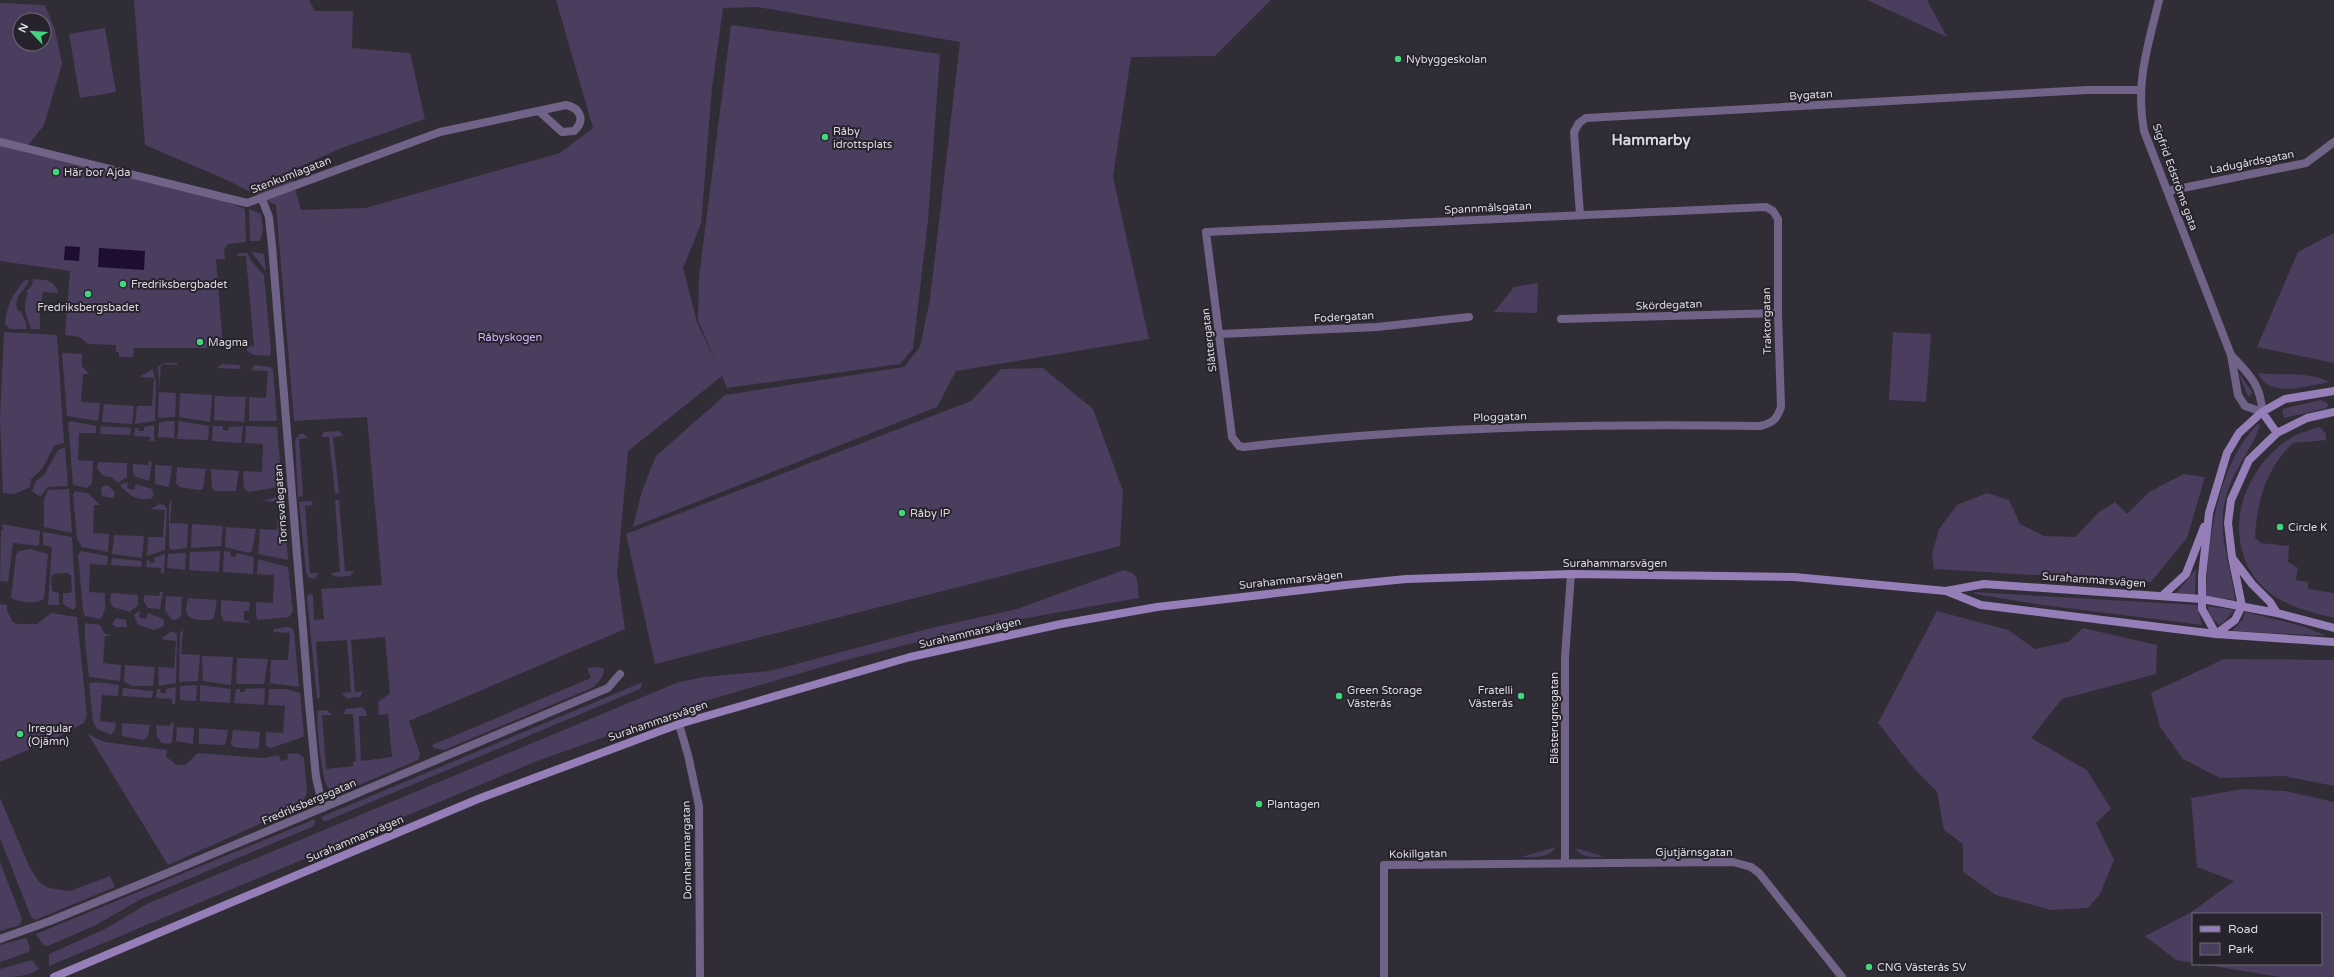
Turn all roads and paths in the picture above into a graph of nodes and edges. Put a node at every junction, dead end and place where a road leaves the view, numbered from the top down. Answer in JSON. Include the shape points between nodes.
{"nodes":[{"id":1,"x":2159,"y":0,"type":"edge"},
{"id":2,"x":2140,"y":90,"type":"junction"},
{"id":3,"x":540,"y":112,"type":"junction"},
{"id":4,"x":0,"y":142,"type":"edge"},
{"id":5,"x":2334,"y":142,"type":"edge"},
{"id":6,"x":2168,"y":191,"type":"junction"},
{"id":7,"x":262,"y":199,"type":"junction"},
{"id":8,"x":1773,"y":212,"type":"joint"},
{"id":9,"x":1580,"y":215,"type":"junction"},
{"id":10,"x":1206,"y":235,"type":"joint"},
{"id":11,"x":1778,"y":313,"type":"junction"},
{"id":12,"x":1469,"y":317,"type":"dead end"},
{"id":13,"x":1561,"y":319,"type":"dead end"},
{"id":14,"x":1219,"y":334,"type":"junction"},
{"id":15,"x":2230,"y":355,"type":"junction"},
{"id":16,"x":2334,"y":390,"type":"edge"},
{"id":17,"x":2262,"y":412,"type":"junction"},
{"id":18,"x":2334,"y":412,"type":"edge"},
{"id":19,"x":1768,"y":424,"type":"joint"},
{"id":20,"x":2277,"y":432,"type":"junction"},
{"id":21,"x":1235,"y":443,"type":"joint"},
{"id":22,"x":2209,"y":513,"type":"junction"},
{"id":23,"x":2232,"y":557,"type":"junction"},
{"id":24,"x":1571,"y":574,"type":"junction"},
{"id":25,"x":1946,"y":591,"type":"junction"},
{"id":26,"x":2162,"y":596,"type":"junction"},
{"id":27,"x":2202,"y":599,"type":"junction"},
{"id":28,"x":2242,"y":606,"type":"junction"},
{"id":29,"x":2276,"y":613,"type":"junction"},
{"id":30,"x":2334,"y":628,"type":"edge"},
{"id":31,"x":2216,"y":634,"type":"junction"},
{"id":32,"x":2334,"y":642,"type":"edge"},
{"id":33,"x":620,"y":674,"type":"dead end"},
{"id":34,"x":679,"y":724,"type":"junction"},
{"id":35,"x":323,"y":808,"type":"junction"},
{"id":36,"x":1565,"y":862,"type":"junction"},
{"id":37,"x":0,"y":939,"type":"edge"},
{"id":38,"x":54,"y":977,"type":"edge"},
{"id":39,"x":700,"y":977,"type":"edge"},
{"id":40,"x":1384,"y":977,"type":"edge"},
{"id":41,"x":1842,"y":977,"type":"edge"}],
"edges":[{"from":1,"to":2,"type":"street","name":"Sigfrid Edströms gata"},
{"from":2,"to":6,"type":"street","name":"Sigfrid Edströms gata","via":[[2140,111],[2144,130]]},
{"from":2,"to":9,"type":"street","name":"Bygatan","via":[[1966,96],[1586,118],[1579,123],[1574,132]]},
{"from":3,"to":3,"type":"street","name":"Stenkumlagatan","via":[[566,105],[575,107],[580,113],[580,121],[574,131],[562,132]]},
{"from":3,"to":7,"type":"street","name":"Stenkumlagatan","via":[[440,132]]},
{"from":4,"to":7,"type":"street","name":"Stenkumlagatan","via":[[247,203]]},
{"from":5,"to":6,"type":"street","name":"Ladugårdsgatan","via":[[2306,163]]},
{"from":6,"to":15,"type":"street","name":"Sigfrid Edströms gata"},
{"from":7,"to":35,"type":"street","name":"Tornsvalegatan","via":[[269,217],[272,246],[309,704],[316,777]]},
{"from":8,"to":9,"type":"street","name":"Spannmålsgatan","via":[[1766,207]]},
{"from":8,"to":11,"type":"street","name":"Traktorgatan","via":[[1778,219]]},
{"from":9,"to":10,"type":"street","name":"Spannmålsgatan","via":[[1206,232]]},
{"from":10,"to":14,"type":"street","name":"Slåttergatan"},
{"from":11,"to":13,"type":"street","name":"Skördegatan"},
{"from":11,"to":19,"type":"street","name":"Traktorgatan","via":[[1782,407],[1778,417]]},
{"from":12,"to":14,"type":"street","name":"Fodergatan","via":[[1377,327]]},
{"from":14,"to":21,"type":"street","name":"Slåttergatan","via":[[1229,422]]},
{"from":15,"to":17,"type":"street","name":"Sigfrid Edströms gata","via":[[2246,370],[2260,392]]},
{"from":15,"to":17,"type":"street","name":"Sigfrid Edströms gata","via":[[2242,402],[2245,406]]},
{"from":16,"to":17,"type":"main road","via":[[2286,399]]},
{"from":17,"to":20,"type":"main road"},
{"from":17,"to":22,"type":"main road","via":[[2239,433],[2227,453]]},
{"from":18,"to":20,"type":"main road","via":[[2307,418]]},
{"from":19,"to":21,"type":"street","name":"Ploggatan","via":[[1637,424],[1432,430],[1244,447]]},
{"from":20,"to":23,"type":"main road","via":[[2249,460],[2231,500],[2228,523]]},
{"from":22,"to":26,"type":"main road","via":[[2186,574]]},
{"from":22,"to":27,"type":"main road"},
{"from":23,"to":28,"type":"main road"},
{"from":23,"to":29,"type":"main road","via":[[2252,584],[2270,602]]},
{"from":24,"to":25,"type":"main road","name":"Surahammarsvägen","via":[[1794,577]]},
{"from":24,"to":34,"type":"main road","name":"Surahammarsvägen","via":[[1406,579],[1157,606],[910,657]]},
{"from":24,"to":36,"type":"street","name":"Blästerugnsgatan","via":[[1565,657]]},
{"from":25,"to":26,"type":"main road","name":"Surahammarsvägen","via":[[1984,584]]},
{"from":25,"to":31,"type":"main road","name":"Surahammarsvägen","via":[[1981,605]]},
{"from":26,"to":27,"type":"main road","name":"Surahammarsvägen"},
{"from":27,"to":28,"type":"main road","name":"Surahammarsvägen"},
{"from":27,"to":31,"type":"main road","via":[[2202,609]]},
{"from":28,"to":29,"type":"main road","name":"Surahammarsvägen"},
{"from":28,"to":31,"type":"main road","via":[[2235,620]]},
{"from":29,"to":30,"type":"main road","name":"Surahammarsvägen"},
{"from":31,"to":32,"type":"main road","name":"Surahammarsvägen"},
{"from":33,"to":35,"type":"street","name":"Fredriksbergsgatan","via":[[608,688]]},
{"from":34,"to":38,"type":"main road","name":"Surahammarsvägen","via":[[478,799]]},
{"from":34,"to":39,"type":"street","name":"Dornhammargatan","via":[[699,806]]},
{"from":35,"to":37,"type":"street","name":"Fredriksbergsgatan","via":[[50,921]]},
{"from":36,"to":40,"type":"street","name":"Kokillgatan","via":[[1384,865]]},
{"from":36,"to":41,"type":"street","name":"Gjutjärnsgatan","via":[[1733,862],[1751,867],[1759,873]]}]}
